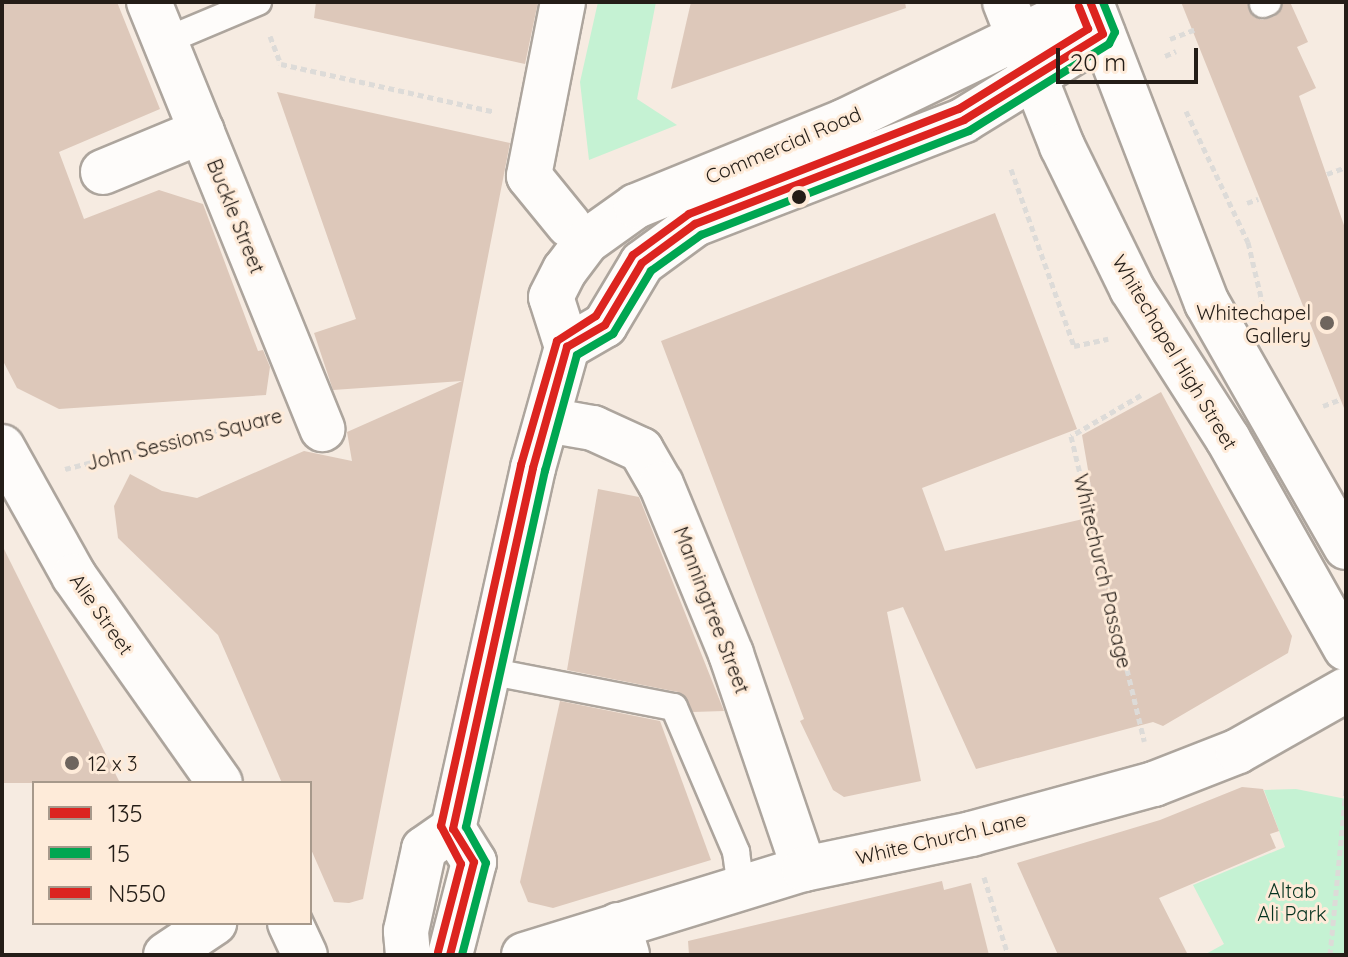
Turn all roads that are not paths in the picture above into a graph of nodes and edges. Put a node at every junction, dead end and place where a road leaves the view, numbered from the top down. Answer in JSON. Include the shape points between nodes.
{"nodes":[{"id":1,"x":258,"y":2,"type":"edge"},
{"id":2,"x":563,"y":2,"type":"edge"},
{"id":3,"x":1095,"y":13,"type":"edge"},
{"id":4,"x":157,"y":21,"type":"edge"},
{"id":5,"x":1020,"y":39,"type":"edge"},
{"id":6,"x":202,"y":131,"type":"junction"},
{"id":7,"x":103,"y":172,"type":"dead end"},
{"id":8,"x":569,"y":225,"type":"dead end"},
{"id":9,"x":567,"y":347,"type":"junction"},
{"id":10,"x":317,"y":417,"type":"road end"},
{"id":11,"x":547,"y":420,"type":"junction"},
{"id":12,"x":2,"y":447,"type":"edge"},
{"id":13,"x":1346,"y":547,"type":"edge"},
{"id":14,"x":1334,"y":600,"type":"edge"},
{"id":15,"x":1346,"y":648,"type":"edge"},
{"id":16,"x":488,"y":671,"type":"junction"},
{"id":17,"x":1346,"y":690,"type":"edge"},
{"id":18,"x":218,"y":778,"type":"edge"},
{"id":19,"x":453,"y":829,"type":"junction"},
{"id":20,"x":804,"y":869,"type":"junction"},
{"id":21,"x":741,"y":886,"type":"junction"},
{"id":22,"x":211,"y":925,"type":"edge"},
{"id":23,"x":291,"y":925,"type":"edge"},
{"id":24,"x":623,"y":940,"type":"edge"},
{"id":25,"x":166,"y":955,"type":"edge"},
{"id":26,"x":305,"y":955,"type":"edge"},
{"id":27,"x":408,"y":955,"type":"edge"},
{"id":28,"x":450,"y":955,"type":"edge"},
{"id":29,"x":524,"y":955,"type":"edge"}],
"edges":[{"from":1,"to":4,"type":"lane"},
{"from":2,"to":8,"type":"main road","via":[[529,176]]},
{"from":3,"to":5,"type":"main road","name":"Commercial Road"},
{"from":3,"to":13,"type":"main road","via":[[1207,303]]},
{"from":4,"to":6,"type":"main road","name":"Buckle Street"},
{"from":5,"to":9,"type":"main road","name":"Commercial Road","via":[[964,120],[695,224],[642,263],[605,325]]},
{"from":5,"to":9,"type":"main road","name":"Commercial Road","via":[[845,121],[636,206],[587,241],[551,297]]},
{"from":5,"to":14,"type":"main road","name":"Whitechapel High Street","via":[[1062,146],[1132,289]]},
{"from":6,"to":7,"type":"main road"},
{"from":6,"to":10,"type":"main road","name":"Buckle Street"},
{"from":9,"to":11,"type":"main road"},
{"from":11,"to":16,"type":"main road"},
{"from":11,"to":20,"type":"main road","name":"Manningtree Street","via":[[593,428],[641,450],[661,484],[731,654]]},
{"from":12,"to":18,"type":"main road","name":"Alie Street","via":[[74,576]]},
{"from":14,"to":15,"type":"main road","name":"Whitechapel High Street"},
{"from":16,"to":19,"type":"main road"},
{"from":16,"to":21,"type":"lane","via":[[674,707],[736,852]]},
{"from":17,"to":20,"type":"main road","name":"White Church Lane","via":[[1238,751],[1154,784],[971,834]]},
{"from":19,"to":27,"type":"main road","via":[[424,849],[406,931]]},
{"from":19,"to":28,"type":"main road","via":[[474,862]]},
{"from":20,"to":21,"type":"main road","name":"White Church Lane"},
{"from":21,"to":24,"type":"main road","name":"White Church Lane"},
{"from":22,"to":25,"type":"main road"},
{"from":23,"to":26,"type":"main road"},
{"from":24,"to":29,"type":"main road","name":"White Church Lane"}]}
